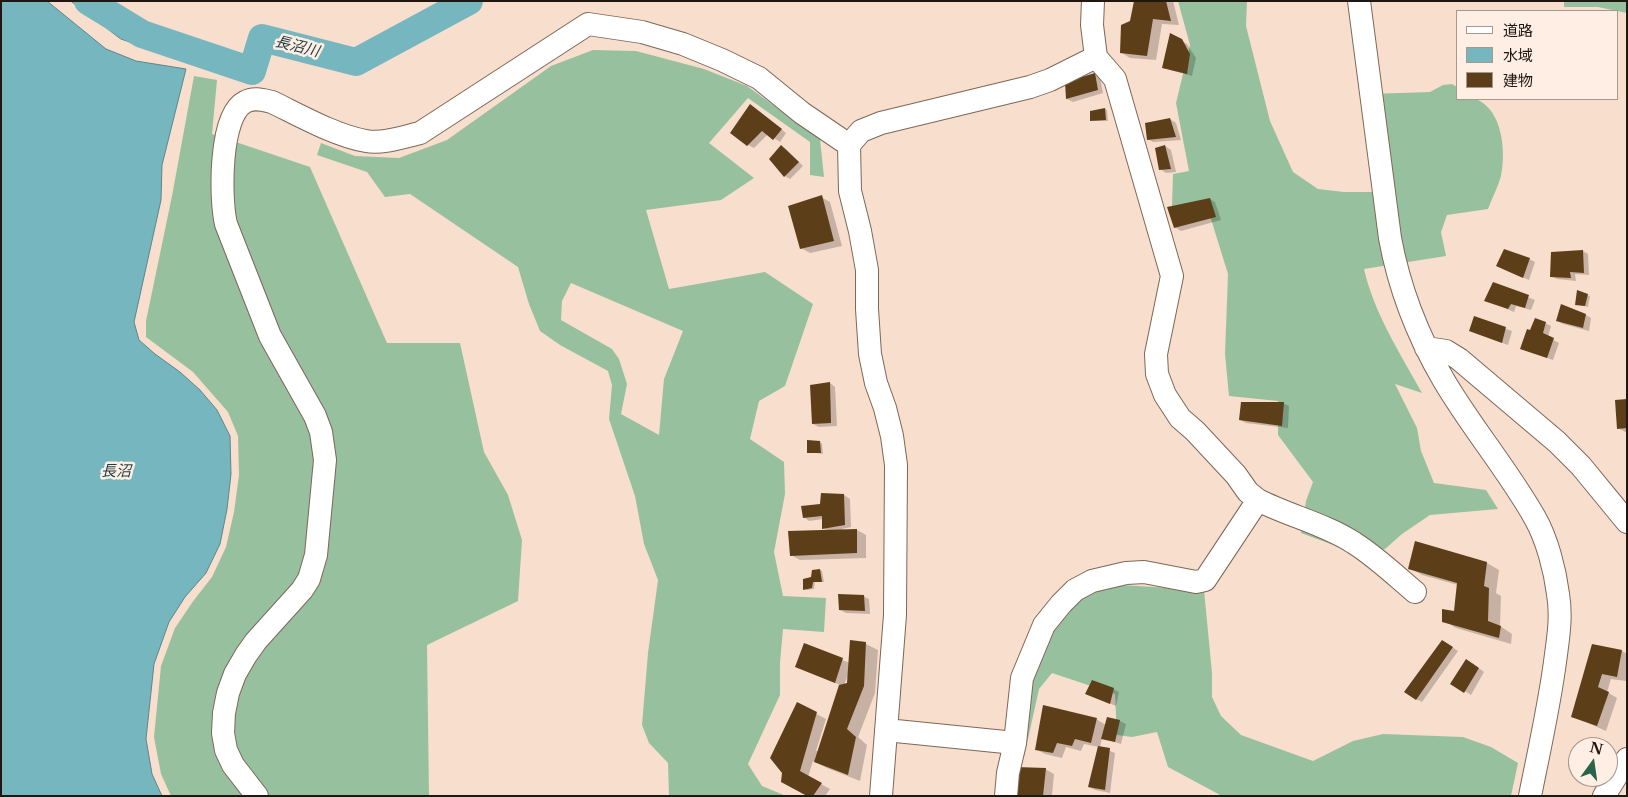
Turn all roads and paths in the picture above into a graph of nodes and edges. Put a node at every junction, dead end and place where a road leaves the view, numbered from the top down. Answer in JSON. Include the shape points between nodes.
{"nodes":[{"id":1,"x":1093,"y":1,"type":"edge"},
{"id":2,"x":1359,"y":1,"type":"edge"},
{"id":3,"x":1096,"y":57,"type":"junction"},
{"id":4,"x":848,"y":145,"type":"junction"},
{"id":5,"x":1426,"y":348,"type":"junction"},
{"id":6,"x":1258,"y":500,"type":"junction"},
{"id":7,"x":1627,"y":522,"type":"edge"},
{"id":8,"x":1415,"y":592,"type":"dead end"},
{"id":9,"x":886,"y":730,"type":"junction"},
{"id":10,"x":1015,"y":743,"type":"junction"},
{"id":11,"x":1627,"y":758,"type":"edge"},
{"id":12,"x":257,"y":796,"type":"edge"},
{"id":13,"x":881,"y":796,"type":"edge"},
{"id":14,"x":1006,"y":796,"type":"edge"},
{"id":15,"x":1530,"y":796,"type":"edge"},
{"id":16,"x":1604,"y":796,"type":"edge"}],
"edges":[{"from":1,"to":3,"type":"street"},
{"from":2,"to":5,"type":"street","via":[[1392,252]]},
{"from":3,"to":4,"type":"street","via":[[1030,87],[881,123],[860,131]]},
{"from":3,"to":6,"type":"street","via":[[1115,79],[1172,276],[1156,354],[1157,374],[1165,395],[1180,418]]},
{"from":4,"to":9,"type":"street","via":[[850,191],[867,270],[870,354],[892,436],[896,465],[895,615]]},
{"from":4,"to":12,"type":"street","via":[[759,78],[722,60],[642,32],[588,24],[420,133],[392,140],[367,141],[342,134],[260,99],[243,103],[236,110],[222,170],[226,224],[270,336],[315,416],[325,460],[316,555],[309,579],[246,655],[235,674],[224,713],[226,750],[233,765]]},
{"from":5,"to":7,"type":"street","via":[[1446,351],[1460,359],[1557,442]]},
{"from":5,"to":15,"type":"street","via":[[1443,380],[1536,519],[1556,579],[1559,634]]},
{"from":6,"to":8,"type":"street","via":[[1354,543]]},
{"from":6,"to":10,"type":"street","via":[[1205,580],[1196,582],[1144,572],[1126,573],[1092,581],[1075,590],[1044,626],[1022,678]]},
{"from":9,"to":10,"type":"street"},
{"from":9,"to":13,"type":"street"},
{"from":10,"to":14,"type":"street"},
{"from":11,"to":16,"type":"street"}]}
